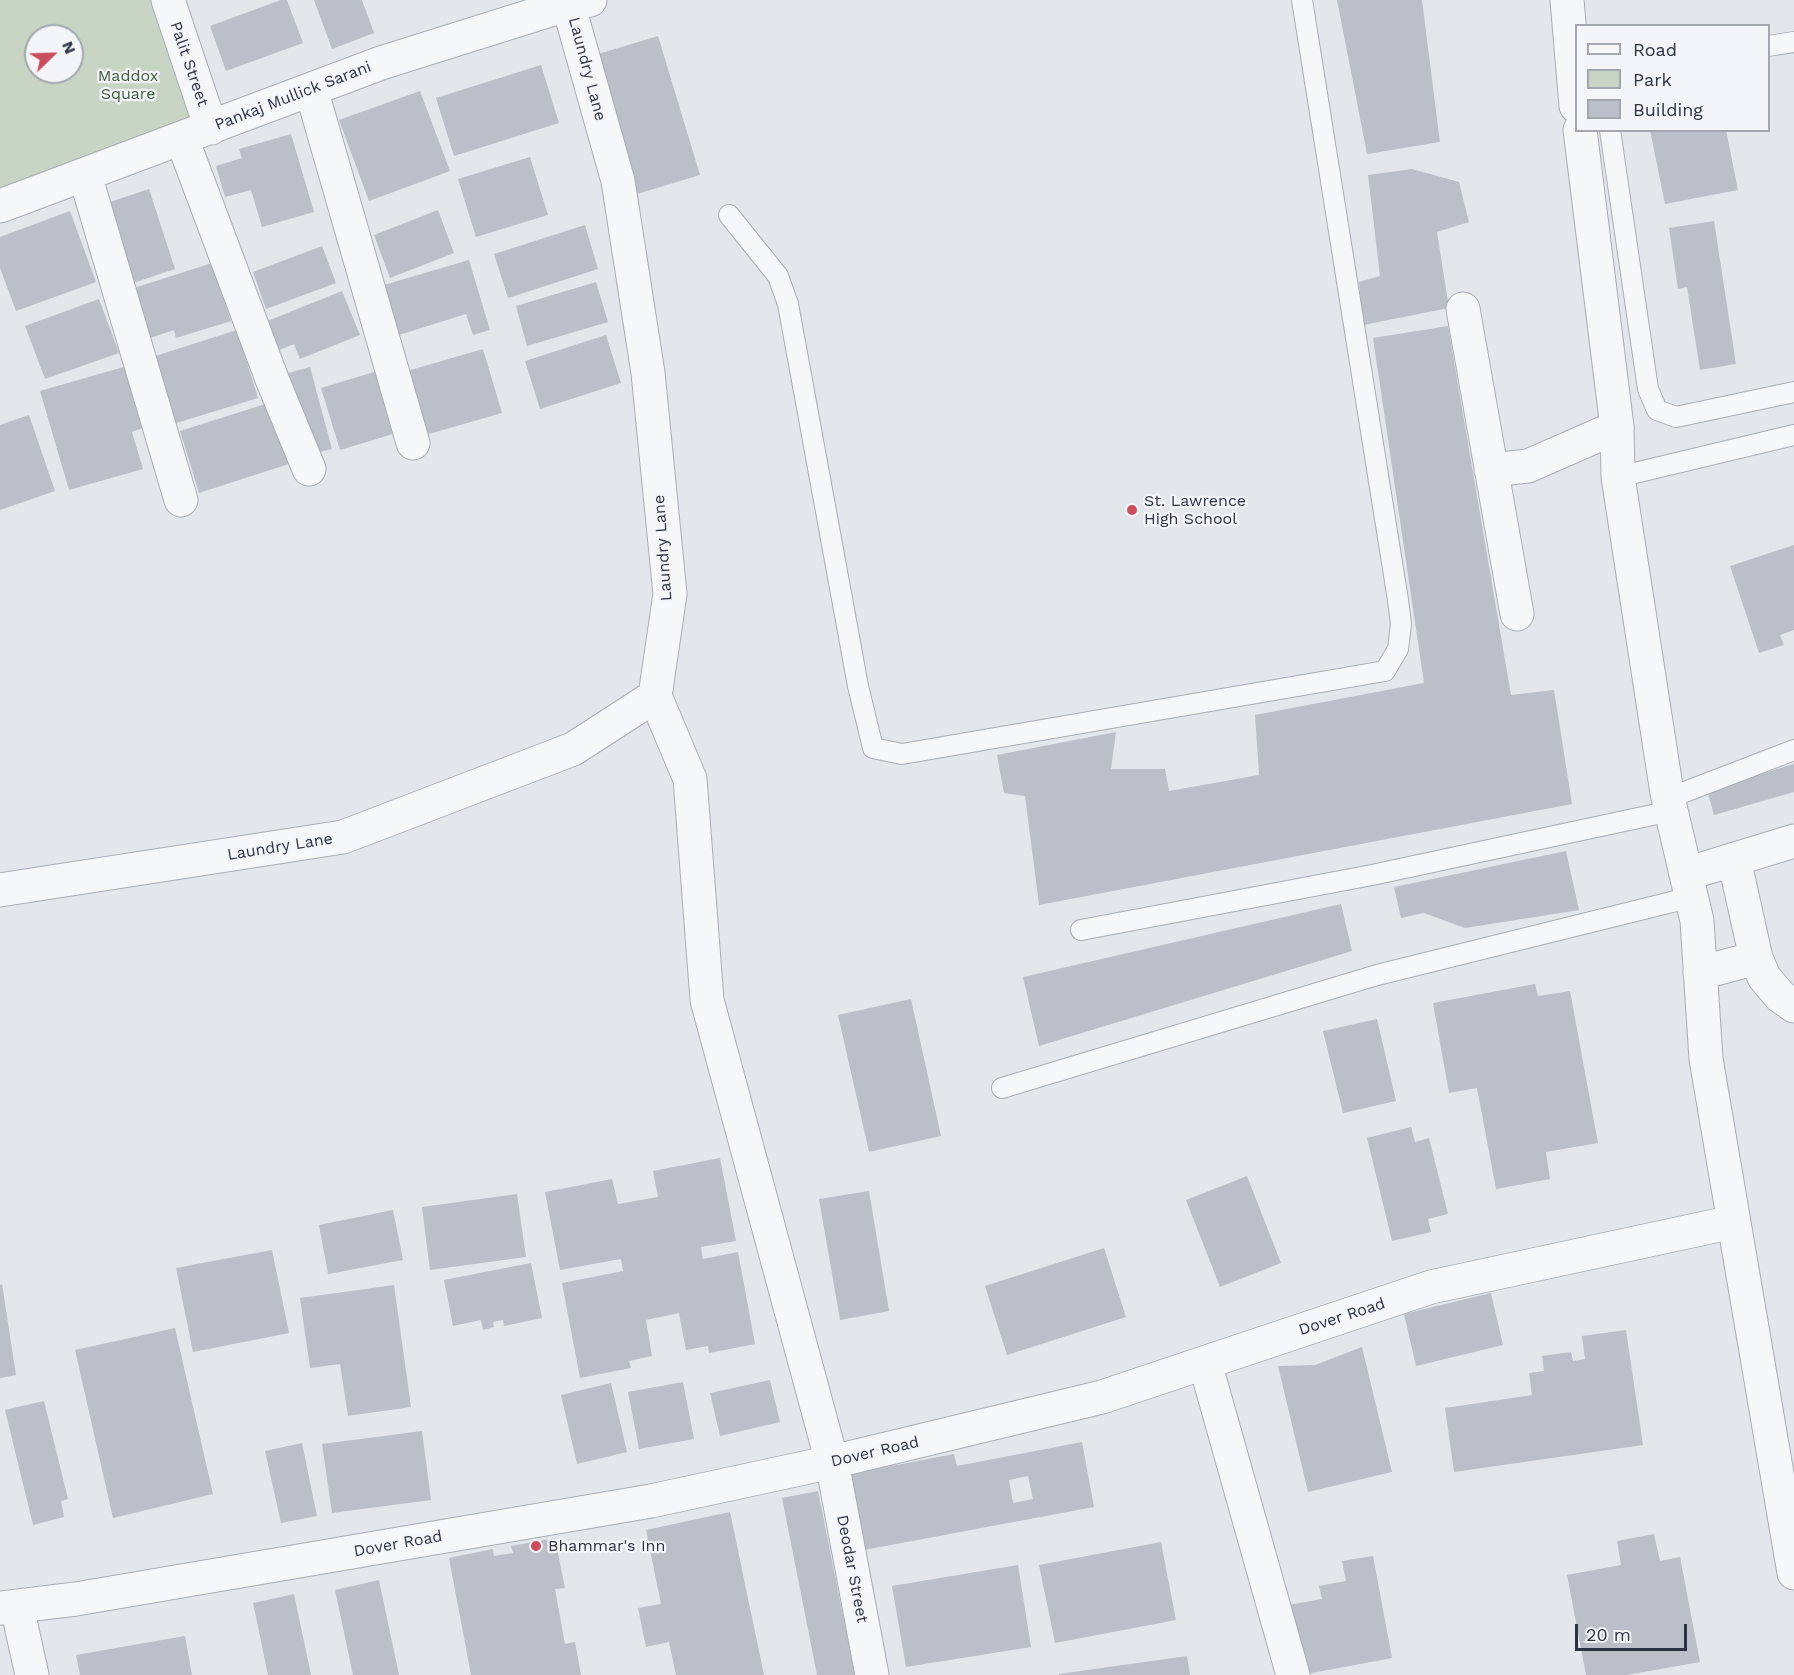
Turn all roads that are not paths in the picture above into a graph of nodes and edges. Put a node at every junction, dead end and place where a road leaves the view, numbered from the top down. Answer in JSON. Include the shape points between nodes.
{"nodes":[{"id":1,"x":168,"y":0,"type":"edge"},
{"id":2,"x":1302,"y":0,"type":"edge"},
{"id":3,"x":1567,"y":0,"type":"edge"},
{"id":4,"x":576,"y":1,"type":"edge"},
{"id":5,"x":1794,"y":42,"type":"edge"},
{"id":6,"x":1770,"y":46,"type":"edge"},
{"id":7,"x":311,"y":89,"type":"junction"},
{"id":8,"x":1575,"y":94,"type":"edge"},
{"id":9,"x":1580,"y":132,"type":"edge"},
{"id":10,"x":1610,"y":132,"type":"edge"},
{"id":11,"x":197,"y":133,"type":"junction"},
{"id":12,"x":86,"y":175,"type":"junction"},
{"id":13,"x":0,"y":206,"type":"edge"},
{"id":14,"x":729,"y":215,"type":"dead end"},
{"id":15,"x":1463,"y":309,"type":"dead end"},
{"id":16,"x":1794,"y":392,"type":"edge"},
{"id":17,"x":1617,"y":427,"type":"junction"},
{"id":18,"x":1794,"y":435,"type":"edge"},
{"id":19,"x":413,"y":443,"type":"dead end"},
{"id":20,"x":309,"y":469,"type":"dead end"},
{"id":21,"x":1491,"y":470,"type":"junction"},
{"id":22,"x":1618,"y":477,"type":"junction"},
{"id":23,"x":181,"y":500,"type":"dead end"},
{"id":24,"x":1517,"y":614,"type":"dead end"},
{"id":25,"x":655,"y":696,"type":"junction"},
{"id":26,"x":1794,"y":750,"type":"edge"},
{"id":27,"x":1670,"y":805,"type":"junction"},
{"id":28,"x":1794,"y":841,"type":"edge"},
{"id":29,"x":1734,"y":859,"type":"junction"},
{"id":30,"x":1689,"y":886,"type":"junction"},
{"id":31,"x":0,"y":890,"type":"edge"},
{"id":32,"x":1081,"y":930,"type":"dead end"},
{"id":33,"x":1756,"y":958,"type":"junction"},
{"id":34,"x":1700,"y":973,"type":"junction"},
{"id":35,"x":1794,"y":1005,"type":"edge"},
{"id":36,"x":1002,"y":1089,"type":"dead end"},
{"id":37,"x":1733,"y":1222,"type":"junction"},
{"id":38,"x":1205,"y":1363,"type":"junction"},
{"id":39,"x":832,"y":1462,"type":"junction"},
{"id":40,"x":1794,"y":1573,"type":"edge"},
{"id":41,"x":8,"y":1607,"type":"edge"},
{"id":42,"x":32,"y":1675,"type":"edge"},
{"id":43,"x":872,"y":1675,"type":"edge"},
{"id":44,"x":1293,"y":1675,"type":"edge"}],
"edges":[{"from":1,"to":11,"type":"street","name":"Palit Street"},
{"from":2,"to":14,"type":"lane","via":[[1401,624],[1398,649],[1385,671],[902,754],[873,748],[858,686],[788,304],[778,276]]},
{"from":3,"to":8,"type":"street"},
{"from":4,"to":7,"type":"street","name":"Pankaj Mullick Sarani"},
{"from":4,"to":25,"type":"street","name":"Laundry Lane","via":[[618,181],[648,373],[670,594]]},
{"from":5,"to":6,"type":"lane"},
{"from":7,"to":11,"type":"street","name":"Pankaj Mullick Sarani"},
{"from":7,"to":19,"type":"street"},
{"from":9,"to":17,"type":"street"},
{"from":10,"to":16,"type":"lane","via":[[1648,389],[1657,410],[1677,417]]},
{"from":11,"to":12,"type":"street","name":"Pankaj Mullick Sarani"},
{"from":11,"to":20,"type":"street","name":"Palit Street","via":[[268,369]]},
{"from":12,"to":13,"type":"street","name":"Pankaj Mullick Sarani"},
{"from":12,"to":23,"type":"street"},
{"from":15,"to":21,"type":"street"},
{"from":17,"to":21,"type":"street","via":[[1528,466]]},
{"from":17,"to":22,"type":"street"},
{"from":18,"to":22,"type":"lane"},
{"from":21,"to":24,"type":"street"},
{"from":22,"to":27,"type":"street"},
{"from":25,"to":31,"type":"street","name":"Laundry Lane","via":[[573,750],[343,837]]},
{"from":25,"to":39,"type":"street","name":"Deodar Street","via":[[690,779],[707,1000]]},
{"from":26,"to":27,"type":"lane"},
{"from":27,"to":30,"type":"street"},
{"from":27,"to":32,"type":"lane","via":[[1372,875]]},
{"from":28,"to":29,"type":"street"},
{"from":29,"to":30,"type":"street"},
{"from":29,"to":33,"type":"street"},
{"from":30,"to":34,"type":"street","via":[[1697,921]]},
{"from":30,"to":36,"type":"lane","via":[[1377,975]]},
{"from":33,"to":34,"type":"street"},
{"from":33,"to":35,"type":"street","via":[[1764,977]]},
{"from":34,"to":37,"type":"street","via":[[1706,1059]]},
{"from":37,"to":38,"type":"street","name":"Dover Road","via":[[1431,1287]]},
{"from":37,"to":40,"type":"street"},
{"from":38,"to":39,"type":"street","name":"Dover Road","via":[[1102,1397]]},
{"from":38,"to":44,"type":"street"},
{"from":39,"to":41,"type":"street","name":"Dover Road","via":[[639,1503],[99,1596]]},
{"from":39,"to":43,"type":"street","name":"Deodar Street"},
{"from":41,"to":42,"type":"street"}]}
